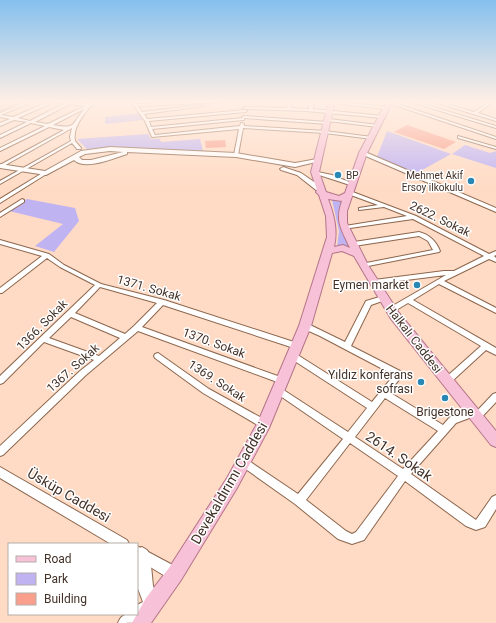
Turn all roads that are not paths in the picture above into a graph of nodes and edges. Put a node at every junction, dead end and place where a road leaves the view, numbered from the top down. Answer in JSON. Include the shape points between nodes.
{"nodes":[{"id":1,"x":12,"y":130,"type":"edge"},
{"id":2,"x":39,"y":130,"type":"edge"},
{"id":3,"x":65,"y":130,"type":"edge"},
{"id":4,"x":73,"y":130,"type":"edge"},
{"id":5,"x":151,"y":130,"type":"edge"},
{"id":6,"x":213,"y":130,"type":"edge"},
{"id":7,"x":241,"y":130,"type":"edge"},
{"id":8,"x":293,"y":130,"type":"edge"},
{"id":9,"x":376,"y":130,"type":"edge"},
{"id":10,"x":469,"y":130,"type":"edge"},
{"id":11,"x":472,"y":131,"type":"junction"},
{"id":12,"x":325,"y":132,"type":"junction"},
{"id":13,"x":0,"y":136,"type":"edge"},
{"id":14,"x":460,"y":137,"type":"junction"},
{"id":15,"x":372,"y":138,"type":"junction"},
{"id":16,"x":496,"y":138,"type":"edge"},
{"id":17,"x":455,"y":139,"type":"dead end"},
{"id":18,"x":73,"y":141,"type":"junction"},
{"id":19,"x":79,"y":148,"type":"junction"},
{"id":20,"x":496,"y":148,"type":"edge"},
{"id":21,"x":0,"y":150,"type":"edge"},
{"id":22,"x":94,"y":151,"type":"junction"},
{"id":23,"x":176,"y":153,"type":"junction"},
{"id":24,"x":363,"y":154,"type":"junction"},
{"id":25,"x":236,"y":155,"type":"junction"},
{"id":26,"x":77,"y":157,"type":"junction"},
{"id":27,"x":99,"y":160,"type":"junction"},
{"id":28,"x":317,"y":161,"type":"junction"},
{"id":29,"x":92,"y":162,"type":"junction"},
{"id":30,"x":0,"y":166,"type":"edge"},
{"id":31,"x":24,"y":169,"type":"junction"},
{"id":32,"x":297,"y":169,"type":"junction"},
{"id":33,"x":315,"y":172,"type":"junction"},
{"id":34,"x":46,"y":173,"type":"junction"},
{"id":35,"x":0,"y":183,"type":"edge"},
{"id":36,"x":352,"y":184,"type":"junction"},
{"id":37,"x":320,"y":190,"type":"junction"},
{"id":38,"x":349,"y":193,"type":"junction"},
{"id":39,"x":22,"y":200,"type":"dead end"},
{"id":40,"x":0,"y":201,"type":"edge"},
{"id":41,"x":385,"y":206,"type":"junction"},
{"id":42,"x":361,"y":209,"type":"dead end"},
{"id":43,"x":496,"y":210,"type":"edge"},
{"id":44,"x":0,"y":215,"type":"edge"},
{"id":45,"x":414,"y":217,"type":"junction"},
{"id":46,"x":345,"y":228,"type":"junction"},
{"id":47,"x":442,"y":231,"type":"junction"},
{"id":48,"x":424,"y":235,"type":"junction"},
{"id":49,"x":0,"y":242,"type":"edge"},
{"id":50,"x":329,"y":251,"type":"junction"},
{"id":51,"x":496,"y":253,"type":"edge"},
{"id":52,"x":47,"y":255,"type":"junction"},
{"id":53,"x":359,"y":255,"type":"junction"},
{"id":54,"x":493,"y":258,"type":"edge"},
{"id":55,"x":458,"y":273,"type":"junction"},
{"id":56,"x":439,"y":281,"type":"junction"},
{"id":57,"x":374,"y":282,"type":"junction"},
{"id":58,"x":99,"y":285,"type":"junction"},
{"id":59,"x":0,"y":291,"type":"edge"},
{"id":60,"x":383,"y":298,"type":"junction"},
{"id":61,"x":408,"y":300,"type":"junction"},
{"id":62,"x":162,"y":302,"type":"junction"},
{"id":63,"x":391,"y":310,"type":"junction"},
{"id":64,"x":496,"y":311,"type":"edge"},
{"id":65,"x":69,"y":313,"type":"junction"},
{"id":66,"x":305,"y":326,"type":"junction"},
{"id":67,"x":137,"y":328,"type":"junction"},
{"id":68,"x":126,"y":338,"type":"junction"},
{"id":69,"x":43,"y":339,"type":"junction"},
{"id":70,"x":486,"y":346,"type":"junction"},
{"id":71,"x":348,"y":347,"type":"junction"},
{"id":72,"x":295,"y":351,"type":"junction"},
{"id":73,"x":496,"y":352,"type":"edge"},
{"id":74,"x":158,"y":356,"type":"dead end"},
{"id":75,"x":100,"y":359,"type":"junction"},
{"id":76,"x":0,"y":381,"type":"edge"},
{"id":77,"x":447,"y":381,"type":"junction"},
{"id":78,"x":281,"y":386,"type":"junction"},
{"id":79,"x":384,"y":393,"type":"junction"},
{"id":80,"x":496,"y":396,"type":"edge"},
{"id":81,"x":372,"y":407,"type":"junction"},
{"id":82,"x":474,"y":415,"type":"junction"},
{"id":83,"x":264,"y":424,"type":"junction"},
{"id":84,"x":444,"y":430,"type":"junction"},
{"id":85,"x":348,"y":439,"type":"junction"},
{"id":86,"x":496,"y":441,"type":"edge"},
{"id":87,"x":0,"y":452,"type":"edge"},
{"id":88,"x":243,"y":462,"type":"junction"},
{"id":89,"x":0,"y":472,"type":"edge"},
{"id":90,"x":404,"y":475,"type":"junction"},
{"id":91,"x":496,"y":500,"type":"edge"},
{"id":92,"x":299,"y":501,"type":"junction"},
{"id":93,"x":121,"y":543,"type":"edge"},
{"id":94,"x":139,"y":553,"type":"edge"},
{"id":95,"x":175,"y":574,"type":"junction"},
{"id":96,"x":152,"y":604,"type":"junction"},
{"id":97,"x":138,"y":615,"type":"edge"},
{"id":98,"x":138,"y":615,"type":"edge"},
{"id":99,"x":127,"y":623,"type":"edge"},
{"id":100,"x":133,"y":623,"type":"edge"},
{"id":101,"x":140,"y":623,"type":"edge"}],
"edges":[{"from":1,"to":13,"type":"street"},
{"from":2,"to":21,"type":"street"},
{"from":3,"to":30,"type":"street"},
{"from":4,"to":18,"type":"street"},
{"from":5,"to":6,"type":"street","via":[[153,136],[157,136]]},
{"from":7,"to":25,"type":"street"},
{"from":8,"to":12,"type":"street"},
{"from":9,"to":15,"type":"main road"},
{"from":10,"to":11,"type":"street"},
{"from":11,"to":14,"type":"street"},
{"from":11,"to":16,"type":"street"},
{"from":12,"to":15,"type":"street"},
{"from":12,"to":28,"type":"main road"},
{"from":14,"to":17,"type":"street"},
{"from":14,"to":20,"type":"street"},
{"from":15,"to":24,"type":"main road"},
{"from":18,"to":19,"type":"street"},
{"from":18,"to":31,"type":"street"},
{"from":19,"to":22,"type":"main road"},
{"from":19,"to":26,"type":"main road"},
{"from":22,"to":23,"type":"main road","via":[[123,148]]},
{"from":22,"to":26,"type":"main road","via":[[83,152]]},
{"from":22,"to":27,"type":"main road","via":[[104,154]]},
{"from":23,"to":25,"type":"main road"},
{"from":23,"to":27,"type":"main road","via":[[122,153]]},
{"from":23,"to":32,"type":"main road","via":[[234,158]]},
{"from":24,"to":36,"type":"main road"},
{"from":24,"to":43,"type":"street"},
{"from":25,"to":32,"type":"main road"},
{"from":26,"to":29,"type":"main road","via":[[80,162]]},
{"from":26,"to":34,"type":"main road"},
{"from":27,"to":29,"type":"main road"},
{"from":28,"to":32,"type":"main road"},
{"from":28,"to":33,"type":"main road"},
{"from":29,"to":34,"type":"main road"},
{"from":30,"to":31,"type":"main road"},
{"from":31,"to":34,"type":"main road"},
{"from":31,"to":35,"type":"street"},
{"from":32,"to":37,"type":"main road"},
{"from":33,"to":36,"type":"street"},
{"from":33,"to":37,"type":"main road"},
{"from":34,"to":40,"type":"street"},
{"from":36,"to":38,"type":"main road"},
{"from":37,"to":38,"type":"main road","via":[[337,199],[344,198]]},
{"from":37,"to":50,"type":"main road","name":"Devekaldırımı Caddesi","via":[[333,230]]},
{"from":38,"to":41,"type":"street","name":"2622. Sokak"},
{"from":38,"to":46,"type":"main road","via":[[343,211]]},
{"from":39,"to":44,"type":"street"},
{"from":41,"to":42,"type":"street"},
{"from":41,"to":45,"type":"street","name":"2622. Sokak"},
{"from":45,"to":46,"type":"street"},
{"from":45,"to":47,"type":"street","name":"2622. Sokak"},
{"from":46,"to":53,"type":"main road","name":"Halkalı Caddesi"},
{"from":47,"to":48,"type":"street"},
{"from":47,"to":54,"type":"street","name":"2622. Sokak"},
{"from":48,"to":53,"type":"street","via":[[419,234]]},
{"from":48,"to":53,"type":"street","via":[[435,246],[437,252]]},
{"from":49,"to":52,"type":"street","name":"1371. Sokak"},
{"from":50,"to":53,"type":"main road","via":[[342,248]]},
{"from":50,"to":66,"type":"main road","name":"Devekaldırımı Caddesi"},
{"from":51,"to":54,"type":"street"},
{"from":52,"to":58,"type":"street","name":"1371. Sokak","via":[[62,266]]},
{"from":52,"to":59,"type":"street"},
{"from":53,"to":57,"type":"main road","name":"Halkalı Caddesi"},
{"from":54,"to":55,"type":"street"},
{"from":55,"to":56,"type":"street"},
{"from":55,"to":57,"type":"street"},
{"from":56,"to":61,"type":"street"},
{"from":56,"to":64,"type":"street"},
{"from":57,"to":60,"type":"main road","name":"Halkalı Caddesi"},
{"from":58,"to":62,"type":"street","name":"1371. Sokak"},
{"from":58,"to":65,"type":"street","name":"1366. Sokak"},
{"from":60,"to":63,"type":"main road","name":"Halkalı Caddesi"},
{"from":60,"to":71,"type":"street","via":[[368,303]]},
{"from":61,"to":63,"type":"street"},
{"from":61,"to":70,"type":"street"},
{"from":62,"to":67,"type":"street","name":"1367. Sokak"},
{"from":62,"to":72,"type":"street","name":"1371. Sokak"},
{"from":63,"to":77,"type":"main road","name":"Halkalı Caddesi"},
{"from":65,"to":68,"type":"street"},
{"from":65,"to":69,"type":"street","name":"1366. Sokak"},
{"from":66,"to":71,"type":"street"},
{"from":66,"to":72,"type":"main road","name":"Devekaldırımı Caddesi"},
{"from":67,"to":68,"type":"street","name":"1367. Sokak"},
{"from":67,"to":78,"type":"street","name":"1370. Sokak"},
{"from":68,"to":75,"type":"street","name":"1367. Sokak"},
{"from":69,"to":75,"type":"street"},
{"from":69,"to":76,"type":"street","name":"1366. Sokak"},
{"from":70,"to":73,"type":"street"},
{"from":70,"to":77,"type":"street"},
{"from":71,"to":79,"type":"street","via":[[399,374]]},
{"from":72,"to":78,"type":"main road","name":"Devekaldırımı Caddesi"},
{"from":72,"to":81,"type":"street","name":"1371. Sokak"},
{"from":74,"to":83,"type":"street","name":"1369. Sokak","via":[[206,391]]},
{"from":75,"to":87,"type":"street","name":"1367. Sokak"},
{"from":77,"to":82,"type":"main road","name":"Halkalı Caddesi"},
{"from":78,"to":83,"type":"main road","name":"Devekaldırımı Caddesi"},
{"from":78,"to":85,"type":"street","name":"2614. Sokak"},
{"from":79,"to":81,"type":"street"},
{"from":79,"to":84,"type":"street"},
{"from":80,"to":82,"type":"street"},
{"from":81,"to":85,"type":"street"},
{"from":82,"to":84,"type":"street","via":[[453,420]]},
{"from":82,"to":86,"type":"main road","name":"Halkalı Caddesi"},
{"from":83,"to":88,"type":"main road","name":"Devekaldırımı Caddesi"},
{"from":84,"to":90,"type":"street"},
{"from":85,"to":90,"type":"street","name":"2614. Sokak"},
{"from":85,"to":92,"type":"street"},
{"from":88,"to":92,"type":"street"},
{"from":88,"to":95,"type":"main road","name":"Devekaldırımı Caddesi"},
{"from":89,"to":93,"type":"street","name":"Üsküp Caddesi"},
{"from":90,"to":91,"type":"street","name":"2614. Sokak","via":[[476,525],[481,524]]},
{"from":90,"to":92,"type":"street","via":[[360,536],[352,539],[342,535]]},
{"from":94,"to":95,"type":"street"},
{"from":94,"to":96,"type":"main road","via":[[145,586]]},
{"from":95,"to":96,"type":"main road","name":"Devekaldırımı Caddesi"},
{"from":96,"to":97,"type":"main road"},
{"from":96,"to":100,"type":"main road","name":"Devekaldırımı Caddesi"},
{"from":96,"to":101,"type":"main road"},
{"from":98,"to":99,"type":"main road"}]}
